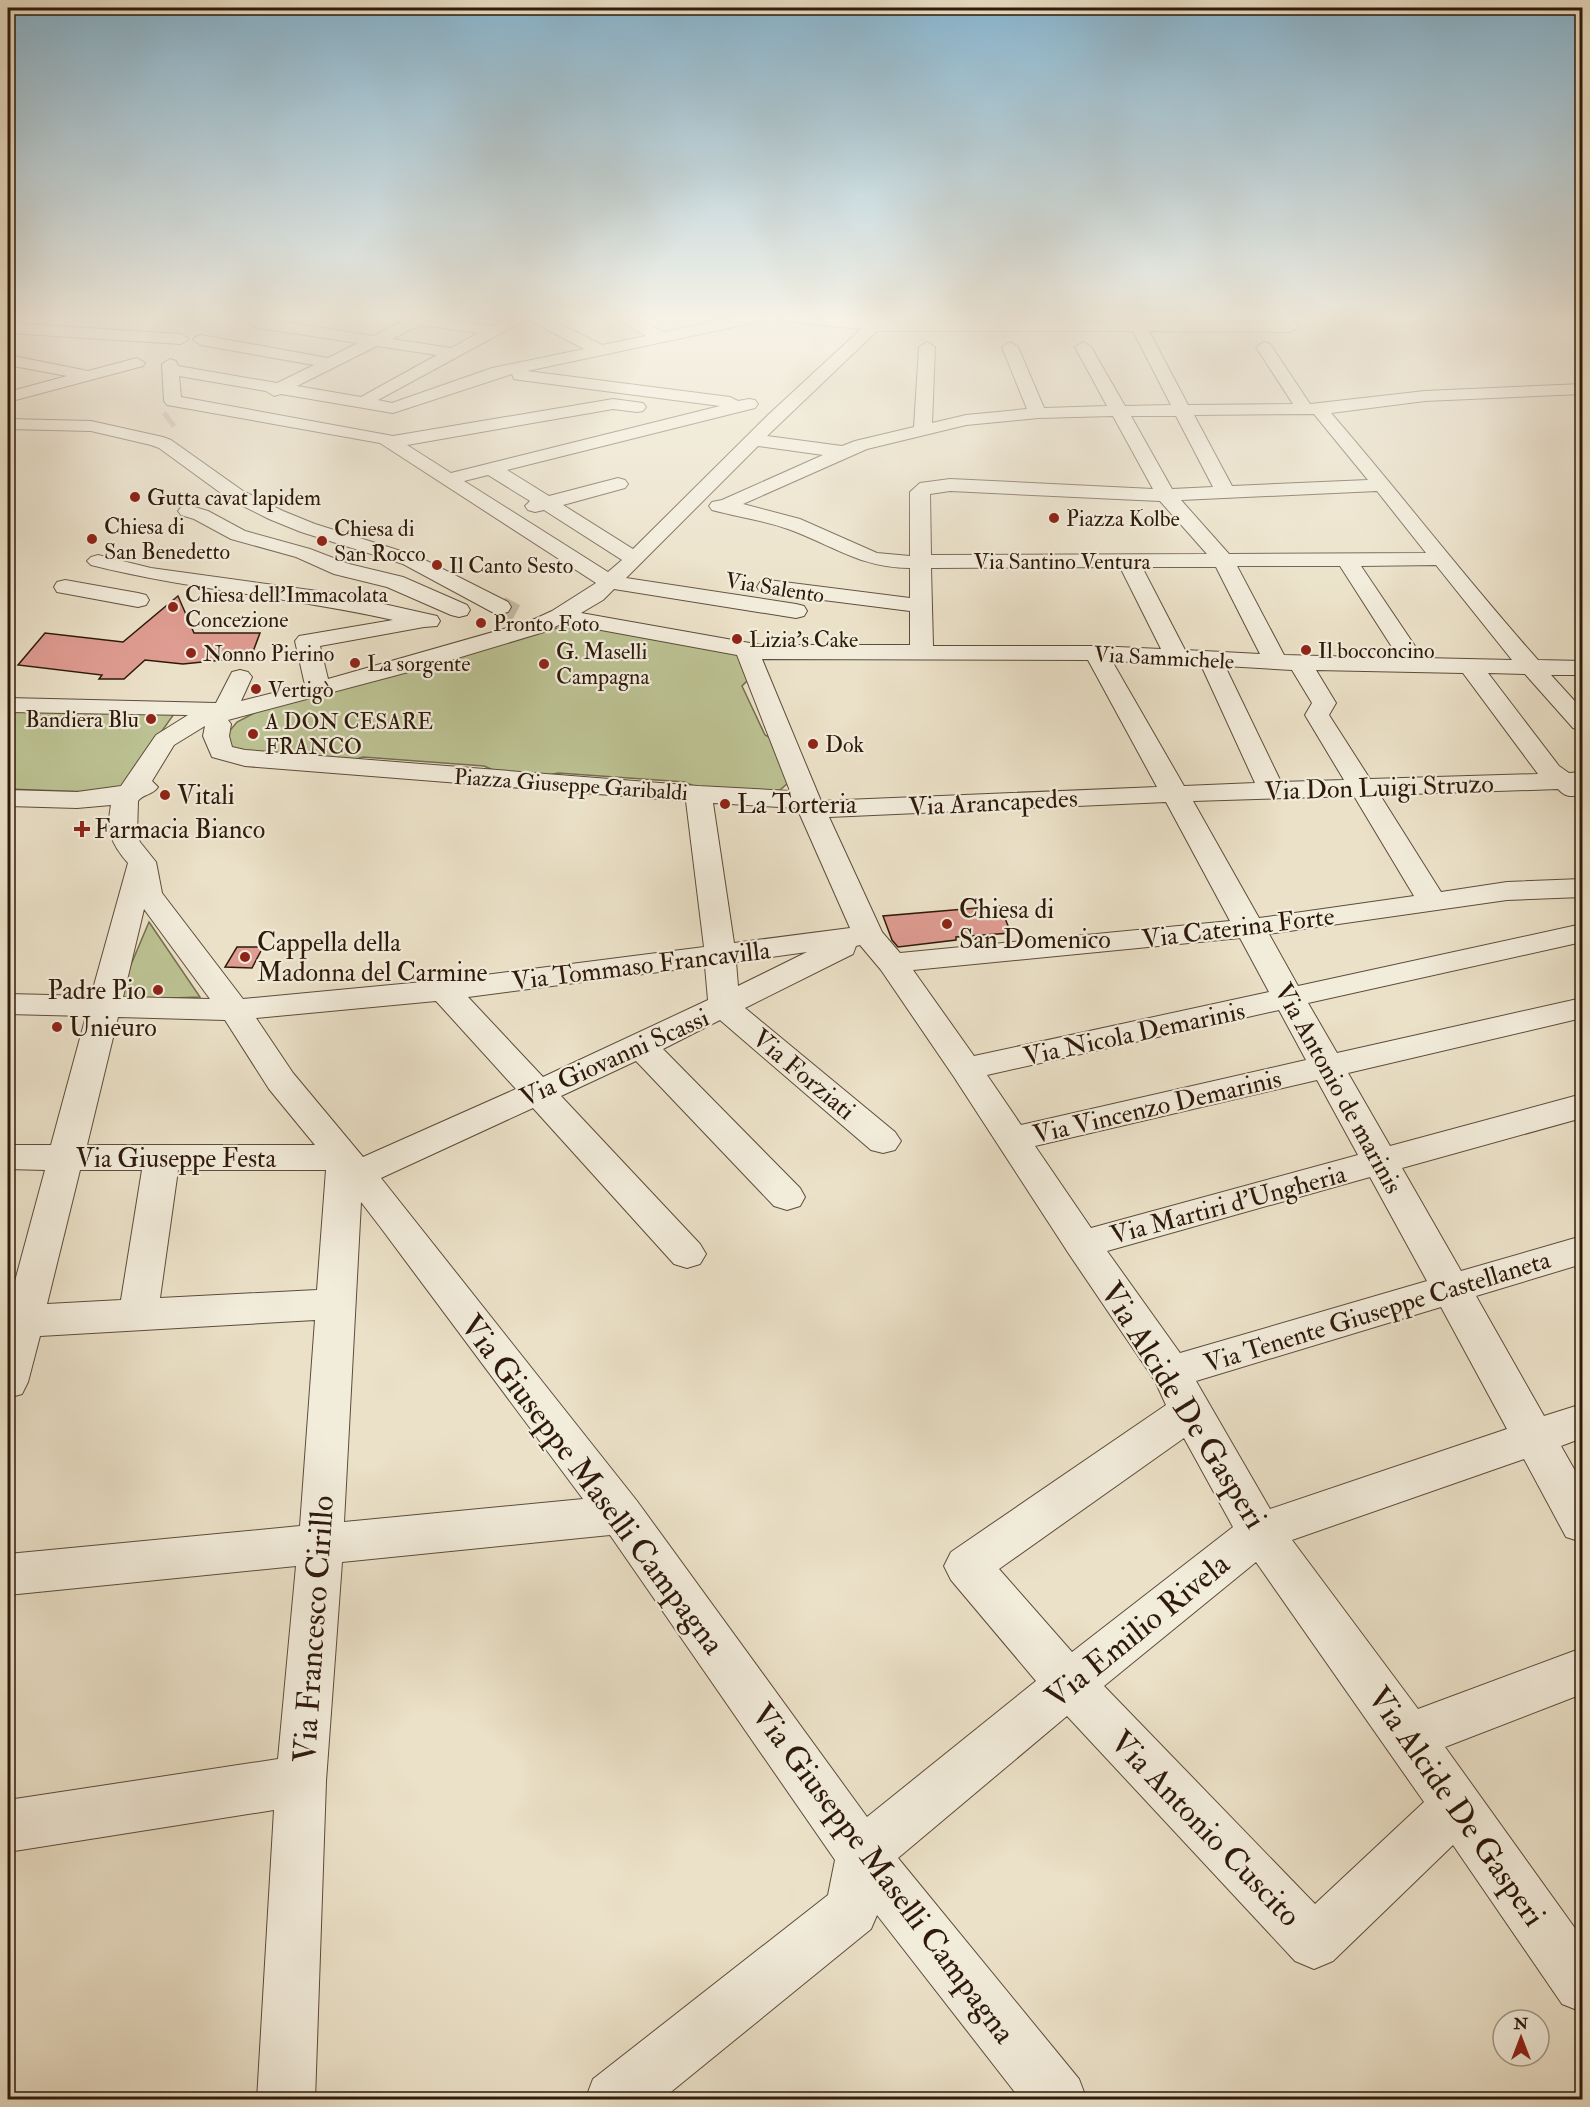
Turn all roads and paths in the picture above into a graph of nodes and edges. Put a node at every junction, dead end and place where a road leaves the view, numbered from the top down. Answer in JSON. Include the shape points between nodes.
{"nodes":[{"id":1,"x":173,"y":414,"type":"tunnel mouth"},
{"id":2,"x":251,"y":414,"type":"edge"},
{"id":3,"x":338,"y":414,"type":"edge"},
{"id":4,"x":553,"y":414,"type":"edge"},
{"id":5,"x":708,"y":414,"type":"edge"},
{"id":6,"x":780,"y":414,"type":"edge"},
{"id":7,"x":925,"y":414,"type":"edge"},
{"id":8,"x":1024,"y":414,"type":"edge"},
{"id":9,"x":1120,"y":414,"type":"edge"},
{"id":10,"x":1184,"y":414,"type":"edge"},
{"id":11,"x":1317,"y":414,"type":"edge"},
{"id":12,"x":8,"y":424,"type":"edge"},
{"id":13,"x":316,"y":426,"type":"junction"},
{"id":14,"x":923,"y":428,"type":"junction"},
{"id":15,"x":129,"y":440,"type":"junction"},
{"id":16,"x":754,"y":440,"type":"junction"},
{"id":17,"x":393,"y":442,"type":"junction"},
{"id":18,"x":558,"y":452,"type":"junction"},
{"id":19,"x":843,"y":453,"type":"junction"},
{"id":20,"x":523,"y":460,"type":"junction"},
{"id":21,"x":578,"y":463,"type":"dead end"},
{"id":22,"x":491,"y":468,"type":"junction"},
{"id":23,"x":542,"y":472,"type":"dead end"},
{"id":24,"x":598,"y":474,"type":"dead end"},
{"id":25,"x":448,"y":479,"type":"junction"},
{"id":26,"x":562,"y":483,"type":"dead end"},
{"id":27,"x":1384,"y":485,"type":"junction"},
{"id":28,"x":1225,"y":492,"type":"junction"},
{"id":29,"x":581,"y":494,"type":"junction"},
{"id":30,"x":1166,"y":495,"type":"junction"},
{"id":31,"x":547,"y":503,"type":"junction"},
{"id":32,"x":693,"y":503,"type":"junction"},
{"id":33,"x":725,"y":507,"type":"junction"},
{"id":34,"x":188,"y":511,"type":"dead end"},
{"id":35,"x":504,"y":515,"type":"junction"},
{"id":36,"x":1442,"y":559,"type":"junction"},
{"id":37,"x":1347,"y":560,"type":"junction"},
{"id":38,"x":98,"y":561,"type":"dead end"},
{"id":39,"x":1128,"y":561,"type":"junction"},
{"id":40,"x":1224,"y":561,"type":"junction"},
{"id":41,"x":632,"y":562,"type":"junction"},
{"id":42,"x":918,"y":562,"type":"junction"},
{"id":43,"x":446,"y":578,"type":"junction"},
{"id":44,"x":609,"y":582,"type":"junction"},
{"id":45,"x":65,"y":587,"type":"dead end"},
{"id":46,"x":415,"y":591,"type":"junction"},
{"id":47,"x":810,"y":594,"type":"junction"},
{"id":48,"x":138,"y":600,"type":"dead end"},
{"id":49,"x":920,"y":606,"type":"junction"},
{"id":50,"x":459,"y":610,"type":"junction"},
{"id":51,"x":796,"y":611,"type":"junction"},
{"id":52,"x":510,"y":613,"type":"junction"},
{"id":53,"x":560,"y":616,"type":"junction"},
{"id":54,"x":429,"y":621,"type":"junction"},
{"id":55,"x":753,"y":651,"type":"junction"},
{"id":56,"x":922,"y":652,"type":"junction"},
{"id":57,"x":1096,"y":653,"type":"junction"},
{"id":58,"x":1177,"y":658,"type":"junction"},
{"id":59,"x":1210,"y":659,"type":"junction"},
{"id":60,"x":1288,"y":663,"type":"junction"},
{"id":61,"x":1416,"y":666,"type":"junction"},
{"id":62,"x":1472,"y":667,"type":"junction"},
{"id":63,"x":1530,"y":668,"type":"junction"},
{"id":64,"x":1582,"y":668,"type":"edge"},
{"id":65,"x":240,"y":677,"type":"dead end"},
{"id":66,"x":318,"y":688,"type":"junction"},
{"id":67,"x":8,"y":705,"type":"edge"},
{"id":68,"x":224,"y":716,"type":"junction"},
{"id":69,"x":1582,"y":723,"type":"edge"},
{"id":70,"x":1574,"y":781,"type":"edge"},
{"id":71,"x":1362,"y":786,"type":"junction"},
{"id":72,"x":138,"y":790,"type":"junction"},
{"id":73,"x":1271,"y":790,"type":"junction"},
{"id":74,"x":698,"y":794,"type":"junction"},
{"id":75,"x":1175,"y":794,"type":"junction"},
{"id":76,"x":8,"y":798,"type":"edge"},
{"id":77,"x":81,"y":800,"type":"junction"},
{"id":78,"x":1582,"y":802,"type":"edge"},
{"id":79,"x":809,"y":805,"type":"junction"},
{"id":80,"x":132,"y":849,"type":"junction"},
{"id":81,"x":1582,"y":888,"type":"edge"},
{"id":82,"x":1433,"y":902,"type":"junction"},
{"id":83,"x":1251,"y":928,"type":"junction"},
{"id":84,"x":1582,"y":933,"type":"edge"},
{"id":85,"x":880,"y":949,"type":"junction"},
{"id":86,"x":720,"y":955,"type":"junction"},
{"id":87,"x":444,"y":990,"type":"junction"},
{"id":88,"x":1288,"y":999,"type":"junction"},
{"id":89,"x":8,"y":1004,"type":"edge"},
{"id":90,"x":105,"y":1005,"type":"junction"},
{"id":91,"x":724,"y":1007,"type":"junction"},
{"id":92,"x":1582,"y":1008,"type":"edge"},
{"id":93,"x":235,"y":1010,"type":"junction"},
{"id":94,"x":640,"y":1046,"type":"junction"},
{"id":95,"x":1327,"y":1066,"type":"junction"},
{"id":96,"x":966,"y":1070,"type":"junction"},
{"id":97,"x":537,"y":1091,"type":"junction"},
{"id":98,"x":1582,"y":1106,"type":"edge"},
{"id":99,"x":1013,"y":1139,"type":"junction"},
{"id":100,"x":882,"y":1141,"type":"dead end"},
{"id":101,"x":8,"y":1157,"type":"edge"},
{"id":102,"x":65,"y":1158,"type":"junction"},
{"id":103,"x":162,"y":1158,"type":"junction"},
{"id":104,"x":1381,"y":1163,"type":"junction"},
{"id":105,"x":351,"y":1166,"type":"junction"},
{"id":106,"x":787,"y":1197,"type":"dead end"},
{"id":107,"x":1082,"y":1244,"type":"junction"},
{"id":108,"x":1582,"y":1250,"type":"edge"},
{"id":109,"x":687,"y":1254,"type":"dead end"},
{"id":110,"x":1452,"y":1289,"type":"junction"},
{"id":111,"x":336,"y":1304,"type":"junction"},
{"id":112,"x":138,"y":1315,"type":"junction"},
{"id":113,"x":16,"y":1322,"type":"edge"},
{"id":114,"x":1171,"y":1372,"type":"junction"},
{"id":115,"x":8,"y":1383,"type":"edge"},
{"id":116,"x":1190,"y":1411,"type":"junction"},
{"id":117,"x":1582,"y":1421,"type":"edge"},
{"id":118,"x":1534,"y":1438,"type":"junction"},
{"id":119,"x":621,"y":1515,"type":"junction"},
{"id":120,"x":1582,"y":1523,"type":"edge"},
{"id":121,"x":1260,"y":1532,"type":"junction"},
{"id":122,"x":321,"y":1543,"type":"junction"},
{"id":123,"x":8,"y":1574,"type":"edge"},
{"id":124,"x":1582,"y":1671,"type":"edge"},
{"id":125,"x":1069,"y":1684,"type":"junction"},
{"id":126,"x":1408,"y":1737,"type":"junction"},
{"id":127,"x":301,"y":1781,"type":"junction"},
{"id":128,"x":1457,"y":1806,"type":"junction"},
{"id":129,"x":8,"y":1826,"type":"edge"},
{"id":130,"x":862,"y":1854,"type":"junction"},
{"id":131,"x":1582,"y":1984,"type":"edge"},
{"id":132,"x":286,"y":2100,"type":"edge"},
{"id":133,"x":614,"y":2100,"type":"edge"},
{"id":134,"x":1058,"y":2100,"type":"edge"}],
"edges":[{"from":1,"to":15,"type":"street"},
{"from":2,"to":13,"type":"street"},
{"from":3,"to":13,"type":"street"},
{"from":4,"to":17,"type":"street"},
{"from":5,"to":18,"type":"street"},
{"from":6,"to":16,"type":"street"},
{"from":7,"to":14,"type":"street"},
{"from":8,"to":14,"type":"street"},
{"from":9,"to":30,"type":"street"},
{"from":10,"to":28,"type":"street"},
{"from":11,"to":27,"type":"street"},
{"from":12,"to":15,"type":"street","via":[[91,426]]},
{"from":13,"to":17,"type":"street"},
{"from":14,"to":19,"type":"street"},
{"from":15,"to":43,"type":"street","via":[[165,444],[228,490],[276,515],[410,560]]},
{"from":16,"to":19,"type":"street"},
{"from":16,"to":32,"type":"street"},
{"from":17,"to":25,"type":"street"},
{"from":18,"to":20,"type":"street"},
{"from":18,"to":21,"type":"street"},
{"from":19,"to":33,"type":"street"},
{"from":20,"to":22,"type":"street"},
{"from":20,"to":23,"type":"street"},
{"from":22,"to":25,"type":"street"},
{"from":22,"to":31,"type":"street"},
{"from":24,"to":29,"type":"street","via":[[618,484]]},
{"from":25,"to":35,"type":"street"},
{"from":26,"to":29,"type":"street"},
{"from":27,"to":28,"type":"street"},
{"from":27,"to":36,"type":"street"},
{"from":28,"to":30,"type":"street"},
{"from":29,"to":31,"type":"street"},
{"from":30,"to":40,"type":"street"},
{"from":30,"to":42,"type":"street","via":[[927,487],[920,492],[918,501]]},
{"from":31,"to":35,"type":"street"},
{"from":31,"to":41,"type":"street"},
{"from":32,"to":33,"type":"street","name":"Via Santino Ventura"},
{"from":32,"to":41,"type":"street"},
{"from":33,"to":42,"type":"street","name":"Via Santino Ventura","via":[[783,520],[876,561]]},
{"from":34,"to":46,"type":"street","via":[[238,534]]},
{"from":35,"to":44,"type":"street"},
{"from":36,"to":37,"type":"street","name":"Via Santino Ventura"},
{"from":36,"to":63,"type":"street"},
{"from":37,"to":40,"type":"street","name":"Via Santino Ventura"},
{"from":37,"to":61,"type":"street"},
{"from":38,"to":54,"type":"street","via":[[151,574],[339,601]]},
{"from":39,"to":40,"type":"street","name":"Via Santino Ventura"},
{"from":39,"to":42,"type":"street","name":"Via Santino Ventura"},
{"from":39,"to":58,"type":"street"},
{"from":40,"to":60,"type":"street"},
{"from":41,"to":44,"type":"street"},
{"from":41,"to":47,"type":"street","name":"Via Salento"},
{"from":42,"to":49,"type":"street"},
{"from":43,"to":46,"type":"street"},
{"from":43,"to":52,"type":"street"},
{"from":44,"to":51,"type":"street"},
{"from":44,"to":53,"type":"street"},
{"from":45,"to":48,"type":"street"},
{"from":46,"to":50,"type":"street"},
{"from":47,"to":49,"type":"street","name":"Via Salento"},
{"from":47,"to":51,"type":"street"},
{"from":49,"to":56,"type":"street"},
{"from":50,"to":52,"type":"street"},
{"from":50,"to":54,"type":"street"},
{"from":51,"to":55,"type":"street"},
{"from":52,"to":53,"type":"street"},
{"from":52,"to":66,"type":"street","via":[[423,661]]},
{"from":53,"to":55,"type":"street"},
{"from":54,"to":66,"type":"street","via":[[307,641]]},
{"from":55,"to":56,"type":"street","name":"Via Sammichele"},
{"from":55,"to":79,"type":"street"},
{"from":56,"to":57,"type":"street","name":"Via Sammichele"},
{"from":57,"to":58,"type":"street","name":"Via Sammichele"},
{"from":57,"to":75,"type":"street","name":"Via Antonio de marinis"},
{"from":58,"to":59,"type":"street","name":"Via Sammichele"},
{"from":59,"to":60,"type":"street","name":"Via Sammichele"},
{"from":59,"to":73,"type":"street"},
{"from":60,"to":61,"type":"street","name":"Via Sammichele"},
{"from":60,"to":71,"type":"street","via":[[1324,703],[1317,715]]},
{"from":61,"to":62,"type":"street","name":"Via Sammichele"},
{"from":62,"to":63,"type":"street","name":"Via Sammichele"},
{"from":62,"to":70,"type":"street","via":[[1550,772]]},
{"from":63,"to":64,"type":"street","name":"Via Sammichele"},
{"from":63,"to":69,"type":"street"},
{"from":65,"to":68,"type":"street"},
{"from":66,"to":68,"type":"street"},
{"from":67,"to":68,"type":"street","via":[[195,708]]},
{"from":68,"to":72,"type":"street","via":[[176,750]]},
{"from":68,"to":74,"type":"street","name":"Piazza Giuseppe Garibaldi","via":[[216,736],[221,752],[245,758]]},
{"from":70,"to":71,"type":"street","name":"Via Don Luigi Struzo"},
{"from":70,"to":78,"type":"street"},
{"from":71,"to":73,"type":"street","name":"Via Don Luigi Struzo"},
{"from":71,"to":82,"type":"street"},
{"from":72,"to":77,"type":"street"},
{"from":72,"to":80,"type":"street","via":[[123,813]]},
{"from":73,"to":75,"type":"street","name":"Via Don Luigi Struzo"},
{"from":74,"to":79,"type":"street","name":"Piazza Giuseppe Garibaldi"},
{"from":74,"to":86,"type":"street"},
{"from":75,"to":79,"type":"street","name":"Via Arancapedes"},
{"from":75,"to":83,"type":"street","name":"Via Antonio de marinis"},
{"from":76,"to":77,"type":"street"},
{"from":77,"to":80,"type":"street"},
{"from":79,"to":85,"type":"street","name":"Via Alcide De Gasperi"},
{"from":80,"to":90,"type":"street"},
{"from":80,"to":93,"type":"street","name":"Via Giuseppe Maselli Campagna","via":[[148,894]]},
{"from":81,"to":82,"type":"street","name":"Via Caterina Forte","via":[[1507,891]]},
{"from":82,"to":83,"type":"street","name":"Via Caterina Forte"},
{"from":83,"to":85,"type":"street","name":"Via Caterina Forte"},
{"from":83,"to":88,"type":"street","name":"Via Antonio de marinis"},
{"from":84,"to":88,"type":"street","name":"Via Nicola Demarinis"},
{"from":85,"to":86,"type":"street","name":"Via Tommaso Francavilla"},
{"from":85,"to":91,"type":"street","name":"Via Giovanni Scassi"},
{"from":85,"to":96,"type":"street","name":"Via Alcide De Gasperi"},
{"from":86,"to":87,"type":"street","name":"Via Tommaso Francavilla"},
{"from":86,"to":91,"type":"street"},
{"from":87,"to":93,"type":"street","name":"Via Tommaso Francavilla"},
{"from":87,"to":97,"type":"street"},
{"from":88,"to":95,"type":"street","name":"Via Antonio de marinis"},
{"from":88,"to":96,"type":"street","name":"Via Nicola Demarinis"},
{"from":89,"to":90,"type":"street","name":"Via Tommaso Francavilla"},
{"from":90,"to":93,"type":"street","name":"Via Tommaso Francavilla"},
{"from":90,"to":102,"type":"street"},
{"from":91,"to":94,"type":"street","name":"Via Giovanni Scassi"},
{"from":91,"to":100,"type":"street","name":"Via Forziati"},
{"from":92,"to":95,"type":"street","name":"Via Vincenzo Demarinis"},
{"from":93,"to":105,"type":"street","name":"Via Giuseppe Maselli Campagna","via":[[280,1081]]},
{"from":94,"to":97,"type":"street","name":"Via Giovanni Scassi"},
{"from":94,"to":106,"type":"street"},
{"from":95,"to":99,"type":"street","name":"Via Vincenzo Demarinis"},
{"from":95,"to":104,"type":"street","name":"Via Antonio de marinis"},
{"from":96,"to":99,"type":"street","name":"Via Alcide De Gasperi"},
{"from":97,"to":105,"type":"street","name":"Via Giovanni Scassi"},
{"from":97,"to":109,"type":"street"},
{"from":98,"to":104,"type":"street","name":"Via Martiri d'Ungheria"},
{"from":99,"to":107,"type":"street","name":"Via Alcide De Gasperi"},
{"from":101,"to":102,"type":"street","name":"Via Giuseppe Festa"},
{"from":102,"to":103,"type":"street","name":"Via Giuseppe Festa"},
{"from":102,"to":113,"type":"street"},
{"from":103,"to":105,"type":"street","name":"Via Giuseppe Festa"},
{"from":103,"to":112,"type":"street"},
{"from":104,"to":107,"type":"street","name":"Via Martiri d'Ungheria"},
{"from":104,"to":110,"type":"street","name":"Via Antonio de marinis"},
{"from":105,"to":111,"type":"street","name":"Via Francesco Cirillo"},
{"from":105,"to":119,"type":"street","name":"Via Giuseppe Maselli Campagna"},
{"from":107,"to":114,"type":"street","name":"Via Alcide De Gasperi"},
{"from":108,"to":110,"type":"street","name":"Via Tenente Giuseppe Castellaneta"},
{"from":110,"to":114,"type":"street","name":"Via Tenente Giuseppe Castellaneta"},
{"from":110,"to":118,"type":"street","name":"Via Antonio de marinis"},
{"from":111,"to":112,"type":"street"},
{"from":111,"to":122,"type":"street","name":"Via Francesco Cirillo"},
{"from":112,"to":113,"type":"street"},
{"from":113,"to":115,"type":"street"},
{"from":114,"to":116,"type":"street","name":"Via Alcide De Gasperi"},
{"from":116,"to":121,"type":"street","name":"Via Alcide De Gasperi"},
{"from":116,"to":125,"type":"street","name":"Via Antonio Cuscito","via":[[967,1566]]},
{"from":117,"to":118,"type":"street","name":"Via Emilio Rivela"},
{"from":118,"to":120,"type":"street","name":"Via Antonio de marinis"},
{"from":118,"to":121,"type":"street","name":"Via Emilio Rivela"},
{"from":119,"to":122,"type":"street"},
{"from":119,"to":130,"type":"street","name":"Via Giuseppe Maselli Campagna"},
{"from":121,"to":125,"type":"street","name":"Via Emilio Rivela"},
{"from":121,"to":126,"type":"street","name":"Via Alcide De Gasperi"},
{"from":122,"to":123,"type":"street"},
{"from":122,"to":127,"type":"street","name":"Via Francesco Cirillo"},
{"from":124,"to":126,"type":"street"},
{"from":125,"to":128,"type":"street","name":"Via Antonio Cuscito","via":[[1314,1942]]},
{"from":125,"to":130,"type":"street","name":"Via Emilio Rivela"},
{"from":126,"to":128,"type":"street","name":"Via Alcide De Gasperi"},
{"from":127,"to":129,"type":"street"},
{"from":127,"to":132,"type":"street","name":"Via Francesco Cirillo"},
{"from":128,"to":131,"type":"street","name":"Via Alcide De Gasperi"},
{"from":130,"to":133,"type":"street","via":[[852,1910]]},
{"from":130,"to":134,"type":"street","name":"Via Giuseppe Maselli Campagna"}]}
